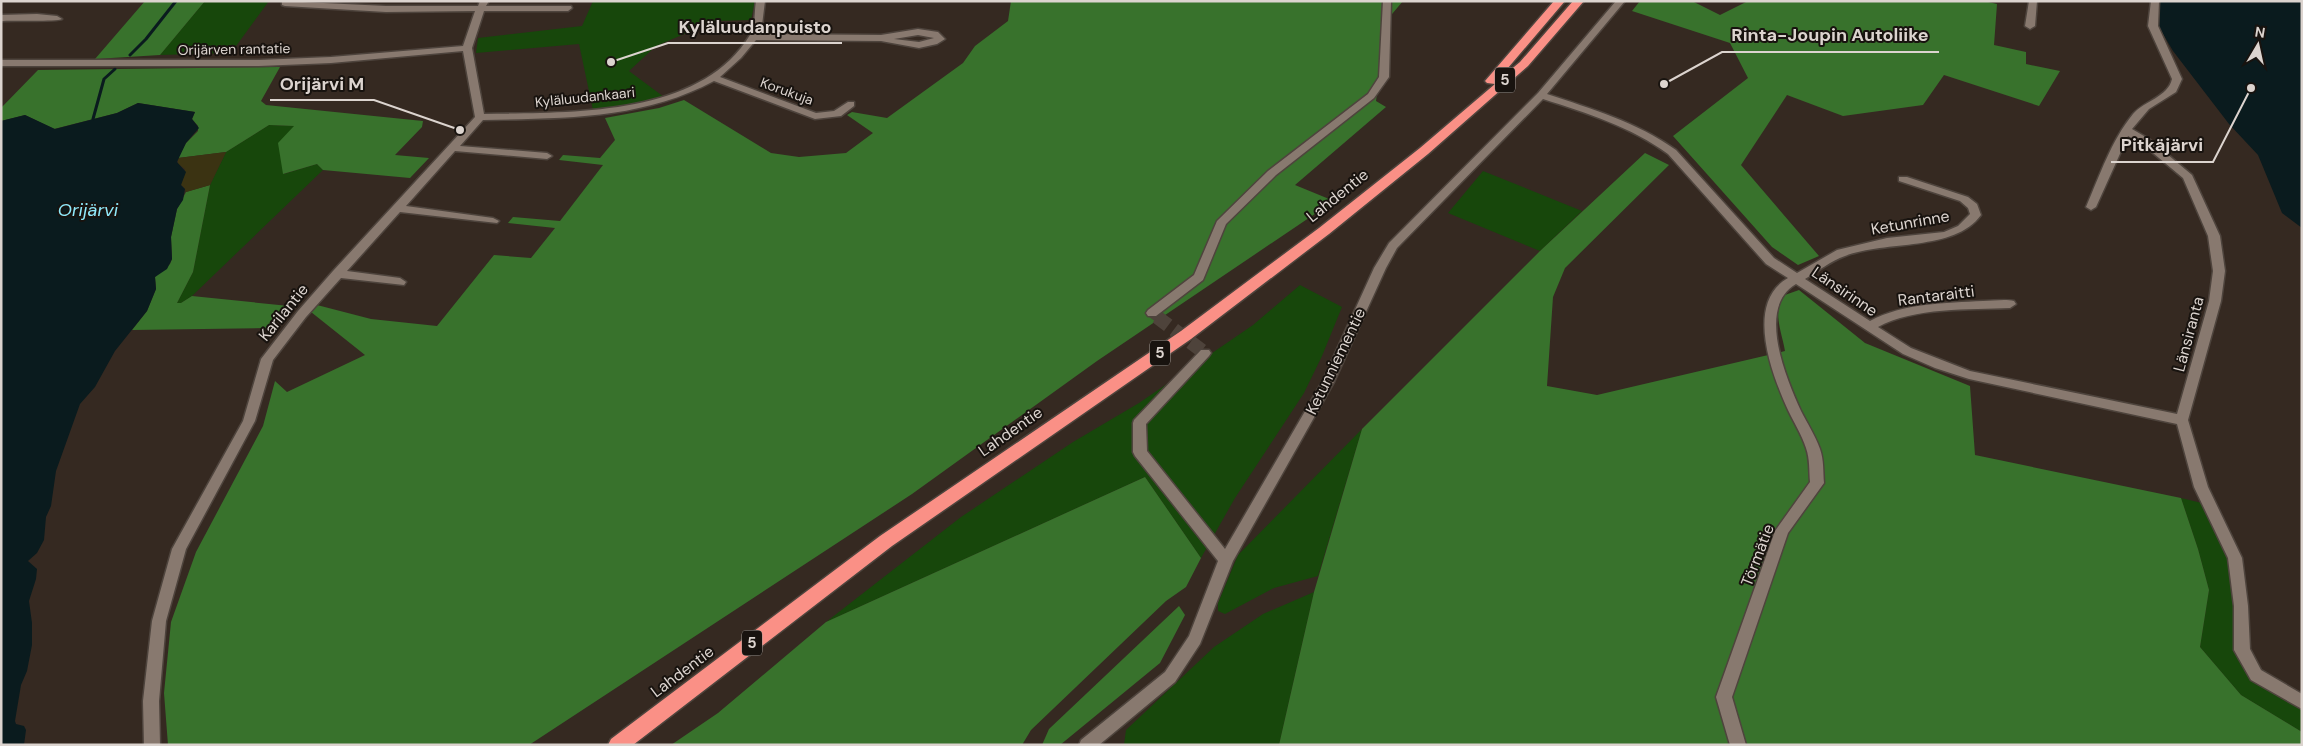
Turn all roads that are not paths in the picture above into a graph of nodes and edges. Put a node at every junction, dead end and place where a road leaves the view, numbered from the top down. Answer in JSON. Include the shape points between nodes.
{"nodes":[{"id":1,"x":760,"y":1,"type":"edge"},
{"id":2,"x":1387,"y":1,"type":"edge"},
{"id":3,"x":1560,"y":1,"type":"edge"},
{"id":4,"x":1579,"y":1,"type":"edge"},
{"id":5,"x":1621,"y":1,"type":"edge"},
{"id":6,"x":2032,"y":1,"type":"edge"},
{"id":7,"x":2154,"y":1,"type":"edge"},
{"id":8,"x":285,"y":3,"type":"dead end"},
{"id":9,"x":482,"y":5,"type":"edge"},
{"id":10,"x":568,"y":8,"type":"dead end"},
{"id":11,"x":1,"y":18,"type":"edge"},
{"id":12,"x":57,"y":19,"type":"dead end"},
{"id":13,"x":2030,"y":26,"type":"dead end"},
{"id":14,"x":752,"y":37,"type":"junction"},
{"id":15,"x":881,"y":38,"type":"junction"},
{"id":16,"x":468,"y":48,"type":"junction"},
{"id":17,"x":1,"y":63,"type":"edge"},
{"id":18,"x":713,"y":77,"type":"junction"},
{"id":19,"x":1541,"y":95,"type":"junction"},
{"id":20,"x":850,"y":104,"type":"dead end"},
{"id":21,"x":480,"y":116,"type":"junction"},
{"id":22,"x":2126,"y":130,"type":"junction"},
{"id":23,"x":452,"y":148,"type":"junction"},
{"id":24,"x":1424,"y":151,"type":"junction"},
{"id":25,"x":547,"y":156,"type":"dead end"},
{"id":26,"x":1903,"y":179,"type":"dead end"},
{"id":27,"x":2091,"y":207,"type":"dead end"},
{"id":28,"x":397,"y":208,"type":"junction"},
{"id":29,"x":493,"y":221,"type":"dead end"},
{"id":30,"x":337,"y":274,"type":"junction"},
{"id":31,"x":1796,"y":278,"type":"junction"},
{"id":32,"x":400,"y":282,"type":"dead end"},
{"id":33,"x":2010,"y":304,"type":"dead end"},
{"id":34,"x":1152,"y":313,"type":"dead end"},
{"id":35,"x":1868,"y":327,"type":"junction"},
{"id":36,"x":1205,"y":354,"type":"dead end"},
{"id":37,"x":2182,"y":420,"type":"junction"},
{"id":38,"x":1226,"y":560,"type":"junction"},
{"id":39,"x":2302,"y":702,"type":"edge"},
{"id":40,"x":152,"y":745,"type":"edge"},
{"id":41,"x":618,"y":745,"type":"edge"},
{"id":42,"x":1086,"y":745,"type":"edge"},
{"id":43,"x":1738,"y":745,"type":"edge"}],
"edges":[{"from":1,"to":14,"type":"street","name":"Kyläluudankaari","via":[[757,28]]},
{"from":2,"to":34,"type":"street","via":[[1384,77],[1371,96],[1272,173],[1221,223],[1199,277]]},
{"from":3,"to":24,"type":"highway","name":"Lahdentie","number":"5","via":[[1510,60]]},
{"from":4,"to":24,"type":"highway","name":"Lahdentie","number":"5","via":[[1524,64]]},
{"from":5,"to":19,"type":"street","name":"Ketunniementie"},
{"from":6,"to":13,"type":"street"},
{"from":7,"to":22,"type":"street","via":[[2153,26],[2177,78],[2177,85],[2173,91],[2142,109]]},
{"from":8,"to":9,"type":"street","via":[[386,9]]},
{"from":9,"to":10,"type":"street"},
{"from":9,"to":16,"type":"street"},
{"from":11,"to":12,"type":"street"},
{"from":14,"to":15,"type":"street"},
{"from":14,"to":18,"type":"street","name":"Kyläluudankaari","via":[[732,62]]},
{"from":15,"to":15,"type":"street","via":[[918,32],[935,34],[940,39],[932,45],[914,45]]},
{"from":16,"to":17,"type":"street","name":"Orijärven rantatie","via":[[259,63]]},
{"from":16,"to":21,"type":"street"},
{"from":18,"to":20,"type":"street","name":"Korukuja","via":[[815,116],[837,114]]},
{"from":18,"to":21,"type":"street","name":"Kyläluudankaari","via":[[682,93],[617,110]]},
{"from":19,"to":31,"type":"street","name":"Länsirinne","via":[[1641,132],[1662,144],[1759,252]]},
{"from":19,"to":38,"type":"street","name":"Ketunniementie","via":[[1393,246],[1328,382]]},
{"from":21,"to":23,"type":"street","name":"Karilantie"},
{"from":22,"to":27,"type":"street"},
{"from":22,"to":37,"type":"street","name":"Länsiranta","via":[[2188,177],[2214,236],[2218,256],[2215,301]]},
{"from":23,"to":25,"type":"street"},
{"from":23,"to":28,"type":"street","name":"Karilantie"},
{"from":24,"to":41,"type":"highway","name":"Lahdentie","number":"5","via":[[1324,232],[1186,335],[886,541]]},
{"from":26,"to":31,"type":"street","name":"Ketunrinne","via":[[1964,199],[1973,206],[1976,215],[1962,228],[1946,235],[1887,242],[1841,253]]},
{"from":28,"to":29,"type":"street"},
{"from":28,"to":30,"type":"street","name":"Karilantie"},
{"from":30,"to":32,"type":"street"},
{"from":30,"to":40,"type":"street","name":"Karilantie","via":[[267,359],[250,421],[179,549],[158,621],[151,701]]},
{"from":31,"to":35,"type":"street","name":"Länsirinne"},
{"from":31,"to":43,"type":"street","name":"Törmätie","via":[[1777,290],[1772,300],[1772,347],[1794,407],[1814,449],[1817,483],[1782,530],[1724,697]]},
{"from":33,"to":35,"type":"street","name":"Rantaraitti","via":[[1927,310],[1893,316]]},
{"from":35,"to":37,"type":"street","name":"Länsirinne","via":[[1907,351],[1969,375]]},
{"from":36,"to":38,"type":"street","via":[[1139,424],[1140,452]]},
{"from":37,"to":39,"type":"street","via":[[2202,487],[2235,558],[2242,650],[2256,675]]},
{"from":38,"to":42,"type":"street","name":"Ketunniementie","via":[[1195,639],[1170,676]]}]}
